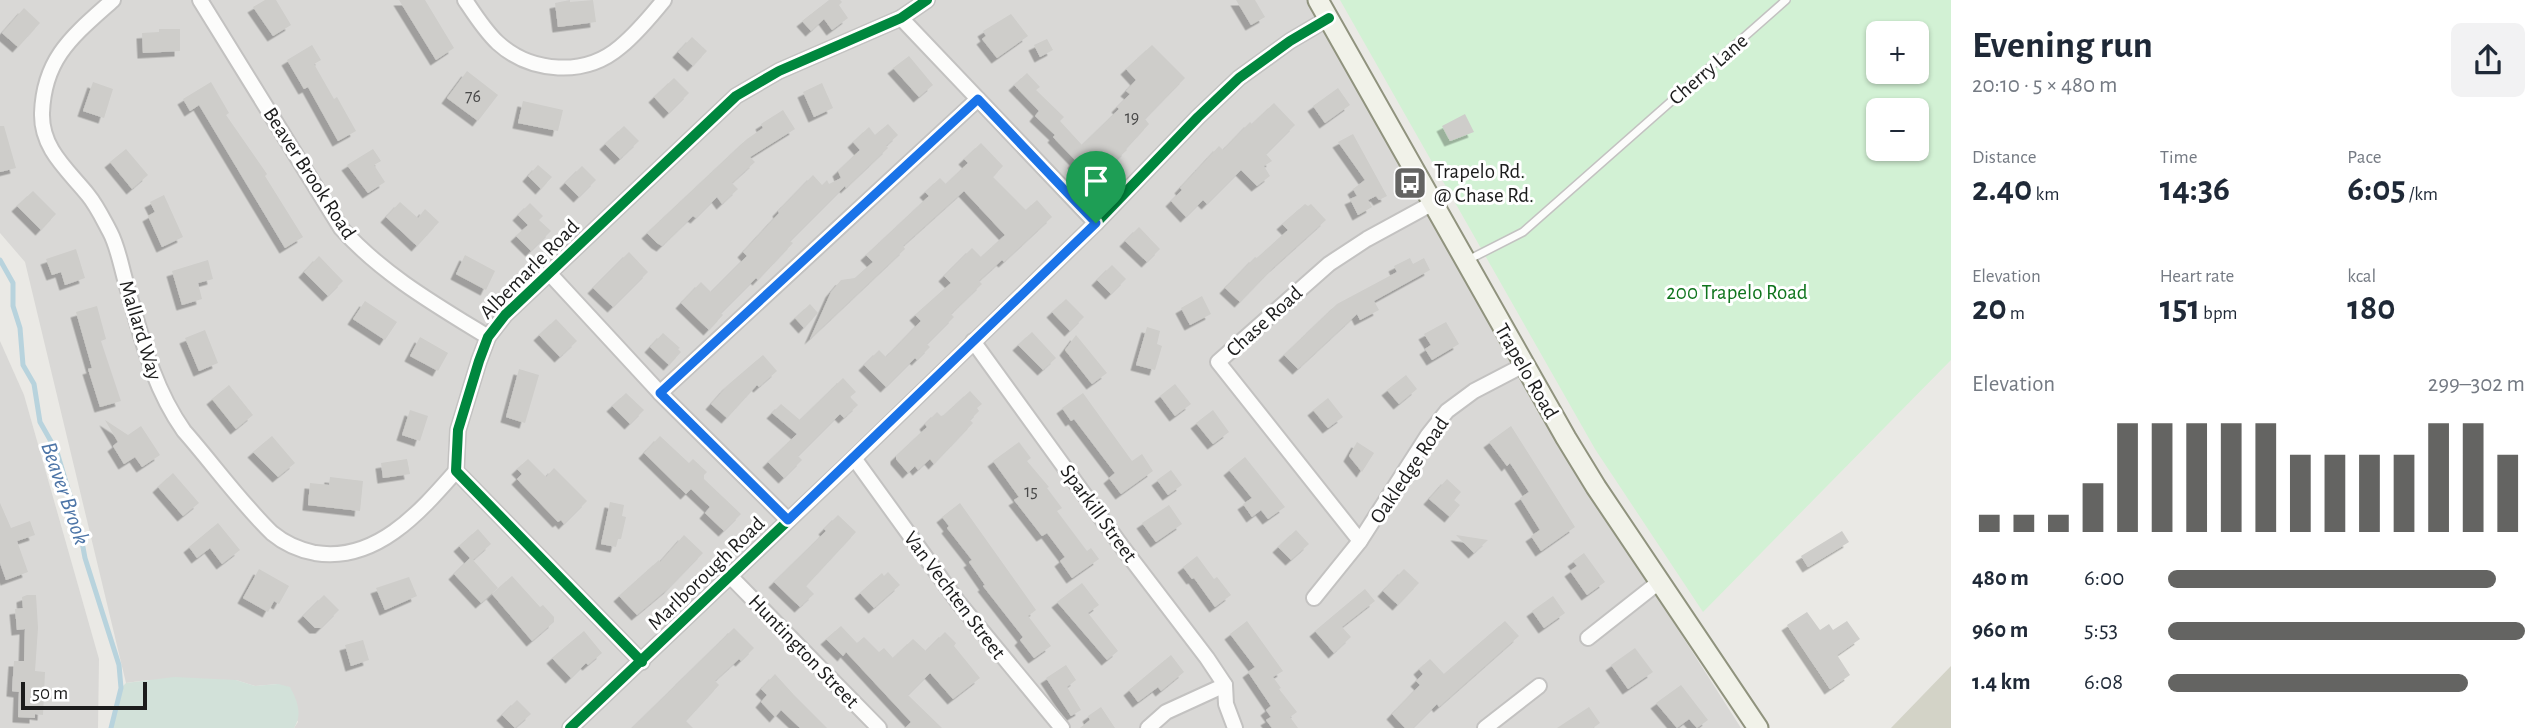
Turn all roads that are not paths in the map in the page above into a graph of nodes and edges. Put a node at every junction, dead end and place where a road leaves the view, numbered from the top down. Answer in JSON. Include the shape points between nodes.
{"nodes":[{"id":1,"x":113,"y":0,"type":"edge"},
{"id":2,"x":200,"y":0,"type":"edge"},
{"id":3,"x":465,"y":0,"type":"edge"},
{"id":4,"x":664,"y":0,"type":"edge"},
{"id":5,"x":927,"y":0,"type":"edge"},
{"id":6,"x":1318,"y":0,"type":"edge"},
{"id":7,"x":1786,"y":0,"type":"edge"},
{"id":8,"x":901,"y":18,"type":"junction"},
{"id":9,"x":1329,"y":18,"type":"junction"},
{"id":10,"x":978,"y":99,"type":"junction"},
{"id":11,"x":1433,"y":203,"type":"junction"},
{"id":12,"x":1096,"y":223,"type":"junction"},
{"id":13,"x":1466,"y":261,"type":"junction"},
{"id":14,"x":550,"y":274,"type":"junction"},
{"id":15,"x":488,"y":338,"type":"junction"},
{"id":16,"x":973,"y":341,"type":"junction"},
{"id":17,"x":1524,"y":365,"type":"junction"},
{"id":18,"x":660,"y":393,"type":"junction"},
{"id":19,"x":854,"y":458,"type":"junction"},
{"id":20,"x":456,"y":471,"type":"junction"},
{"id":21,"x":788,"y":520,"type":"junction"},
{"id":22,"x":1360,"y":541,"type":"junction"},
{"id":23,"x":729,"y":575,"type":"junction"},
{"id":24,"x":1659,"y":582,"type":"junction"},
{"id":25,"x":1314,"y":598,"type":"dead end"},
{"id":26,"x":1588,"y":638,"type":"dead end"},
{"id":27,"x":642,"y":662,"type":"junction"},
{"id":28,"x":1225,"y":685,"type":"junction"},
{"id":29,"x":1539,"y":686,"type":"dead end"},
{"id":30,"x":580,"y":725,"type":"edge"},
{"id":31,"x":879,"y":728,"type":"edge"},
{"id":32,"x":1062,"y":728,"type":"edge"},
{"id":33,"x":1148,"y":728,"type":"edge"},
{"id":34,"x":1235,"y":728,"type":"edge"},
{"id":35,"x":1485,"y":728,"type":"edge"},
{"id":36,"x":1758,"y":728,"type":"edge"}],
"edges":[{"from":1,"to":20,"type":"street","name":"Mallard Way","via":[[60,51],[46,83],[42,117],[50,149],[97,206],[114,239],[151,372],[184,431],[273,533],[297,548],[327,555],[356,552],[386,538]]},
{"from":2,"to":15,"type":"street","name":"Beaver Brook Road","via":[[341,228],[387,272]]},
{"from":3,"to":4,"type":"street","via":[[486,30],[511,53],[543,67],[562,68],[606,57]]},
{"from":5,"to":8,"type":"street","name":"Albemarle Road"},
{"from":6,"to":9,"type":"main road","name":"Trapelo Road"},
{"from":7,"to":13,"type":"lane","name":"Cherry Lane","via":[[1523,232]]},
{"from":8,"to":10,"type":"street"},
{"from":8,"to":14,"type":"street","name":"Albemarle Road","via":[[779,71],[736,96]]},
{"from":9,"to":11,"type":"main road","name":"Trapelo Road"},
{"from":9,"to":12,"type":"street","name":"Marlborough Road","via":[[1239,78]]},
{"from":10,"to":12,"type":"street"},
{"from":10,"to":18,"type":"street"},
{"from":11,"to":13,"type":"main road","name":"Trapelo Road"},
{"from":11,"to":22,"type":"street","name":"Chase Road","via":[[1329,264],[1218,362]]},
{"from":12,"to":16,"type":"street","name":"Marlborough Road"},
{"from":13,"to":17,"type":"main road","name":"Trapelo Road"},
{"from":14,"to":15,"type":"street","name":"Albemarle Road","via":[[505,314]]},
{"from":14,"to":18,"type":"street"},
{"from":15,"to":20,"type":"street","name":"Albemarle Road","via":[[458,430]]},
{"from":16,"to":19,"type":"street","name":"Marlborough Road"},
{"from":16,"to":28,"type":"street","name":"Sparkill Street"},
{"from":17,"to":22,"type":"street","name":"Oakledge Road","via":[[1447,411]]},
{"from":17,"to":24,"type":"main road","name":"Trapelo Road"},
{"from":18,"to":21,"type":"street"},
{"from":19,"to":21,"type":"street","name":"Marlborough Road"},
{"from":19,"to":32,"type":"street","name":"Van Vechten Street","via":[[958,603]]},
{"from":20,"to":27,"type":"street"},
{"from":21,"to":23,"type":"street","name":"Marlborough Road"},
{"from":22,"to":25,"type":"street","name":"Oakledge Road"},
{"from":23,"to":27,"type":"street","name":"Marlborough Road"},
{"from":23,"to":31,"type":"street","name":"Huntington Street"},
{"from":24,"to":26,"type":"street"},
{"from":24,"to":36,"type":"main road","name":"Trapelo Road"},
{"from":27,"to":30,"type":"street","name":"Marlborough Road"},
{"from":28,"to":33,"type":"street","via":[[1166,712]]},
{"from":28,"to":34,"type":"street"},
{"from":29,"to":35,"type":"street"}]}
